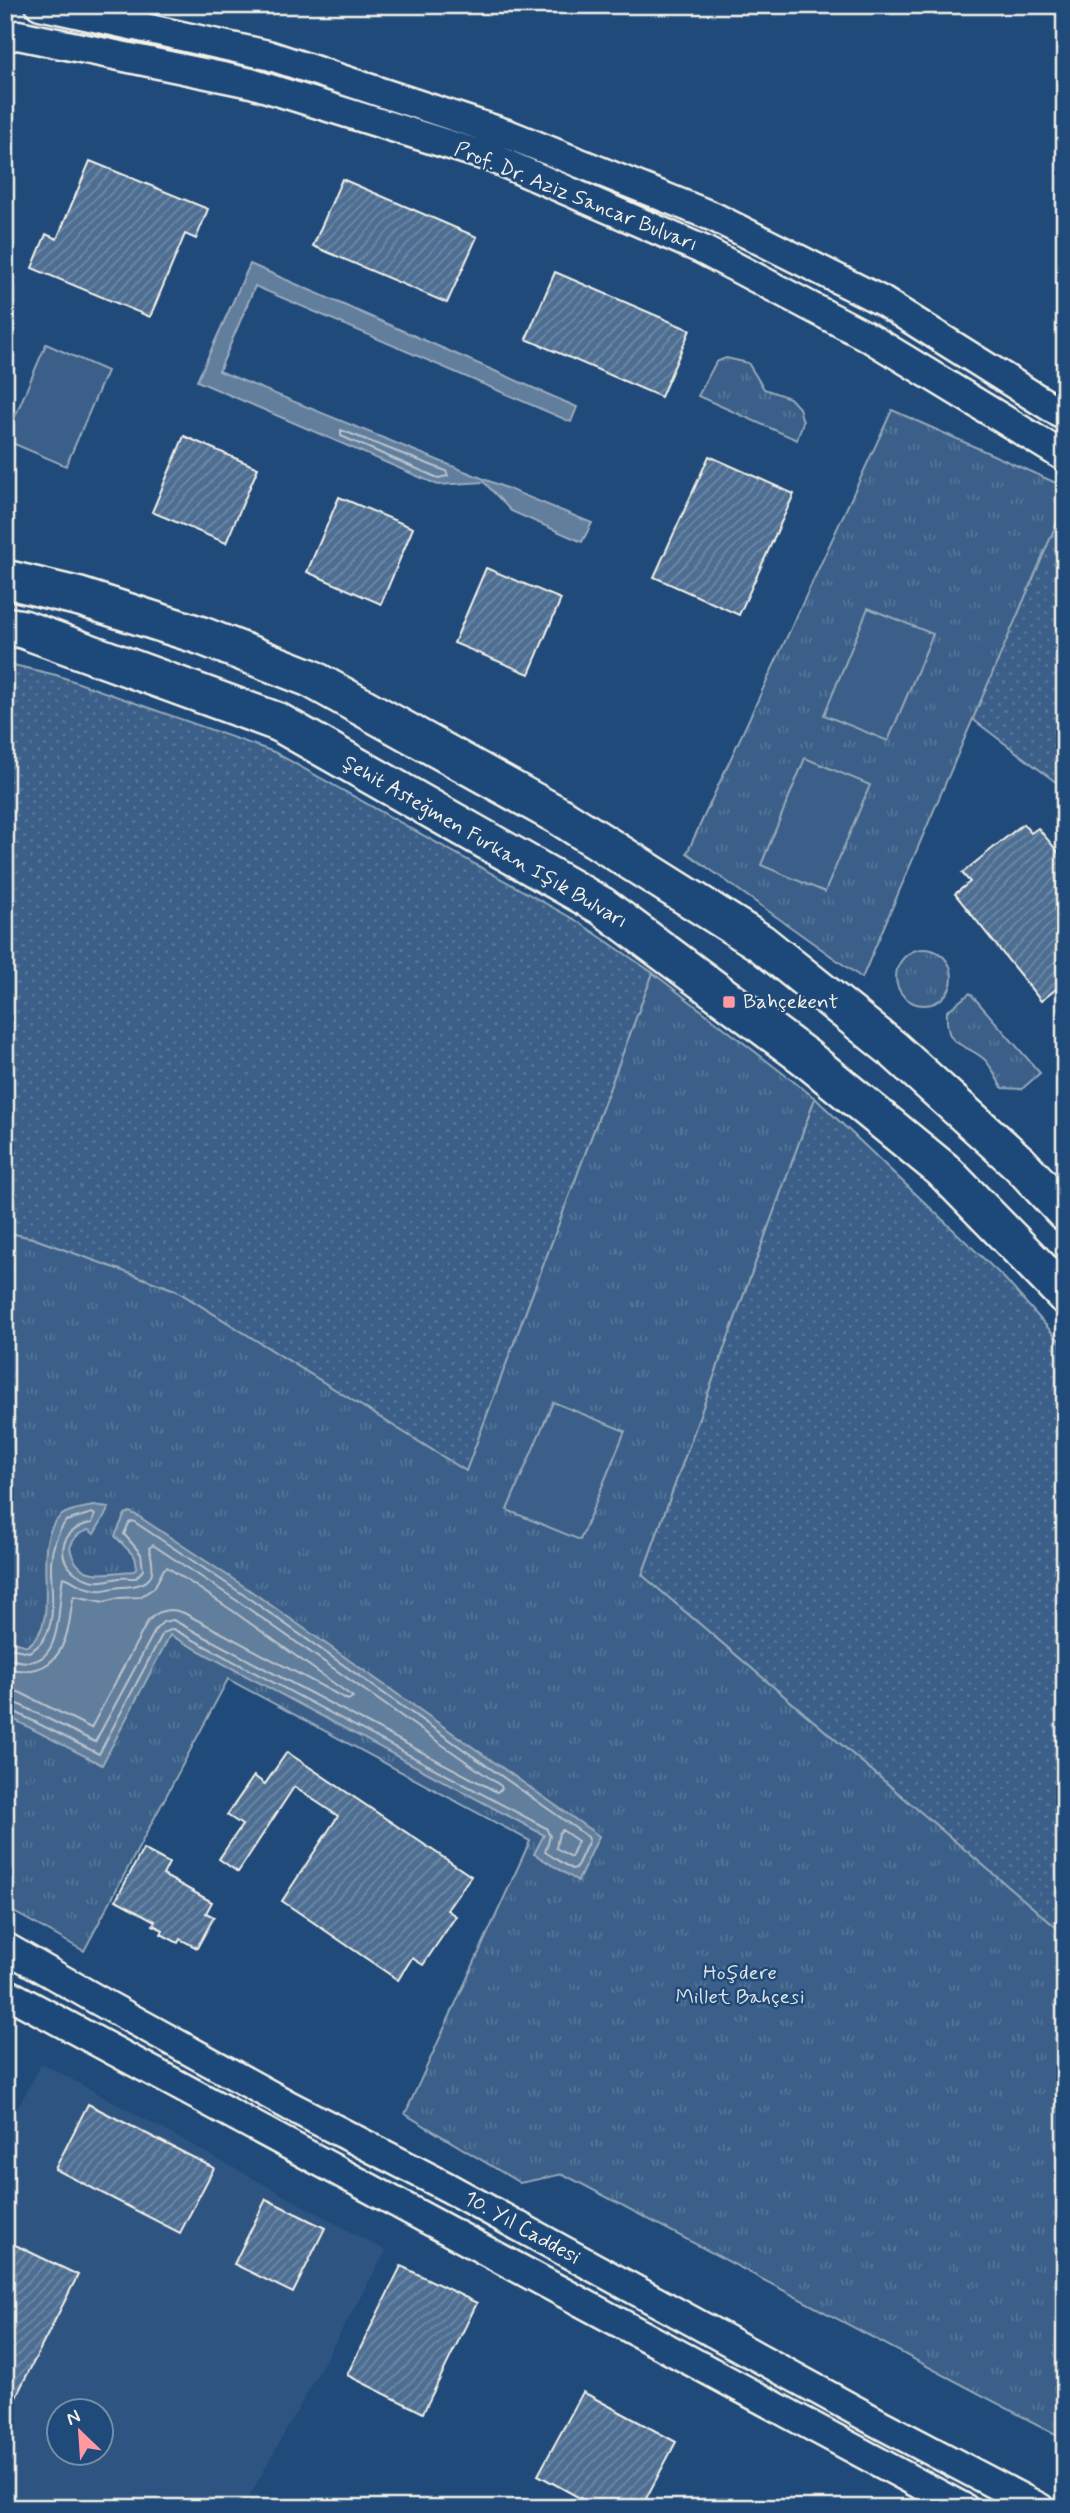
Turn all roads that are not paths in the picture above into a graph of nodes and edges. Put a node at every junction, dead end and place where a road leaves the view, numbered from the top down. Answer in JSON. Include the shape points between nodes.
{"nodes":[{"id":1,"x":40,"y":5,"type":"edge"},
{"id":2,"x":5,"y":37,"type":"edge"},
{"id":3,"x":1065,"y":416,"type":"edge"},
{"id":4,"x":1065,"y":457,"type":"edge"},
{"id":5,"x":5,"y":579,"type":"edge"},
{"id":6,"x":5,"y":626,"type":"edge"},
{"id":7,"x":1065,"y":1212,"type":"edge"},
{"id":8,"x":1065,"y":1295,"type":"edge"},
{"id":9,"x":5,"y":1947,"type":"edge"},
{"id":10,"x":5,"y":1992,"type":"edge"},
{"id":11,"x":964,"y":2508,"type":"edge"},
{"id":12,"x":1040,"y":2508,"type":"edge"}],
"edges":[{"from":1,"to":3,"type":"street","name":"Prof. Dr. Aziz Sancar Bulvarı","via":[[268,55],[523,140],[714,217],[882,301]]},
{"from":2,"to":4,"type":"street","name":"Prof. Dr. Aziz Sancar Bulvarı","via":[[18,35],[251,83],[495,159],[713,255],[870,338]]},
{"from":5,"to":7,"type":"main road","via":[[80,597],[202,636],[310,678],[561,817],[761,943],[893,1049],[1020,1164]]},
{"from":6,"to":8,"type":"main road","name":"Şehit Asteğmen Furkan Işık Bulvarı","via":[[278,722],[602,906],[805,1057],[943,1170]]},
{"from":9,"to":12,"type":"street","name":"10. Yıl Caddesi","via":[[268,2094]]},
{"from":10,"to":11,"type":"street","name":"10. Yıl Caddesi"}]}
